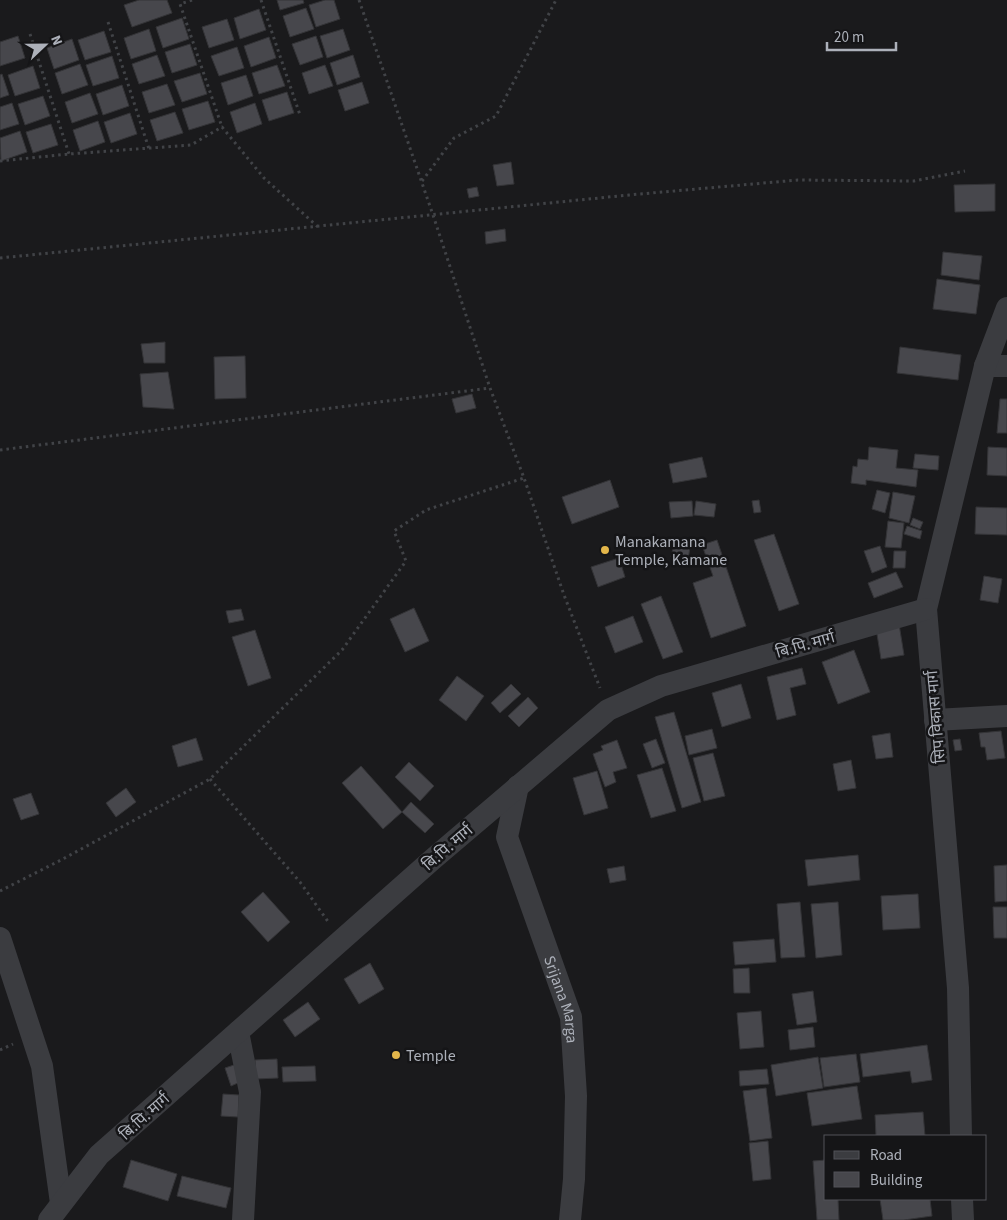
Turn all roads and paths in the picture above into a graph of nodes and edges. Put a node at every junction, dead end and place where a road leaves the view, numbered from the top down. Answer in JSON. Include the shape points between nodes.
{"nodes":[{"id":1,"x":192,"y":0,"type":"edge"},
{"id":2,"x":261,"y":0,"type":"edge"},
{"id":3,"x":359,"y":0,"type":"edge"},
{"id":4,"x":556,"y":0,"type":"edge"},
{"id":5,"x":108,"y":22,"type":"dead end"},
{"id":6,"x":30,"y":34,"type":"dead end"},
{"id":7,"x":300,"y":115,"type":"dead end"},
{"id":8,"x":222,"y":127,"type":"junction"},
{"id":9,"x":149,"y":148,"type":"junction"},
{"id":10,"x":69,"y":154,"type":"junction"},
{"id":11,"x":0,"y":161,"type":"edge"},
{"id":12,"x":965,"y":171,"type":"dead end"},
{"id":13,"x":422,"y":182,"type":"junction"},
{"id":14,"x":434,"y":215,"type":"junction"},
{"id":15,"x":319,"y":227,"type":"junction"},
{"id":16,"x":0,"y":258,"type":"edge"},
{"id":17,"x":1007,"y":308,"type":"edge"},
{"id":18,"x":996,"y":366,"type":"edge"},
{"id":19,"x":490,"y":388,"type":"junction"},
{"id":20,"x":0,"y":450,"type":"edge"},
{"id":21,"x":524,"y":478,"type":"junction"},
{"id":22,"x":926,"y":609,"type":"junction"},
{"id":23,"x":608,"y":710,"type":"junction"},
{"id":24,"x":1007,"y":716,"type":"edge"},
{"id":25,"x":935,"y":720,"type":"junction"},
{"id":26,"x":210,"y":779,"type":"junction"},
{"id":27,"x":518,"y":786,"type":"junction"},
{"id":28,"x":0,"y":890,"type":"edge"},
{"id":29,"x":0,"y":938,"type":"edge"},
{"id":30,"x":341,"y":940,"type":"junction"},
{"id":31,"x":238,"y":1032,"type":"junction"},
{"id":32,"x":961,"y":1135,"type":"edge"},
{"id":33,"x":962,"y":1200,"type":"edge"},
{"id":34,"x":55,"y":1211,"type":"edge"},
{"id":35,"x":243,"y":1220,"type":"edge"},
{"id":36,"x":570,"y":1220,"type":"edge"},
{"id":37,"x":963,"y":1220,"type":"edge"}],
"edges":[{"from":1,"to":8,"type":"path","via":[[180,4]]},
{"from":2,"to":7,"type":"path"},
{"from":3,"to":13,"type":"path"},
{"from":4,"to":13,"type":"path","via":[[496,116],[454,138]]},
{"from":5,"to":9,"type":"path"},
{"from":6,"to":10,"type":"path"},
{"from":8,"to":9,"type":"path","via":[[191,145]]},
{"from":8,"to":15,"type":"path","via":[[264,178]]},
{"from":9,"to":10,"type":"path"},
{"from":10,"to":11,"type":"path"},
{"from":12,"to":14,"type":"path","via":[[914,181],[798,180]]},
{"from":13,"to":14,"type":"path"},
{"from":14,"to":15,"type":"path"},
{"from":14,"to":19,"type":"path"},
{"from":15,"to":16,"type":"path"},
{"from":17,"to":18,"type":"street","name":"सिप विकास मार्ग"},
{"from":18,"to":22,"type":"street","name":"सिप विकास मार्ग"},
{"from":19,"to":20,"type":"path"},
{"from":19,"to":21,"type":"path"},
{"from":21,"to":23,"type":"path"},
{"from":21,"to":26,"type":"path","via":[[426,510],[394,530],[406,561],[342,650]]},
{"from":22,"to":23,"type":"street","name":"बि.पि. मार्ग","via":[[661,686]]},
{"from":22,"to":25,"type":"street","name":"सिप विकास मार्ग"},
{"from":23,"to":27,"type":"street","name":"बि.पि. मार्ग"},
{"from":24,"to":25,"type":"street"},
{"from":25,"to":32,"type":"street","name":"सिप विकास मार्ग","via":[[958,988]]},
{"from":26,"to":28,"type":"path"},
{"from":26,"to":30,"type":"path","via":[[300,882]]},
{"from":27,"to":30,"type":"street","name":"बि.पि. मार्ग"},
{"from":27,"to":36,"type":"street","name":"Srijana Marga","via":[[507,837],[571,1017],[576,1096]]},
{"from":29,"to":34,"type":"street","via":[[42,1066]]},
{"from":30,"to":31,"type":"street","name":"बि.पि. मार्ग"},
{"from":31,"to":34,"type":"street","name":"बि.पि. मार्ग","via":[[100,1155]]},
{"from":31,"to":35,"type":"street","via":[[250,1092]]},
{"from":33,"to":37,"type":"street"}]}
